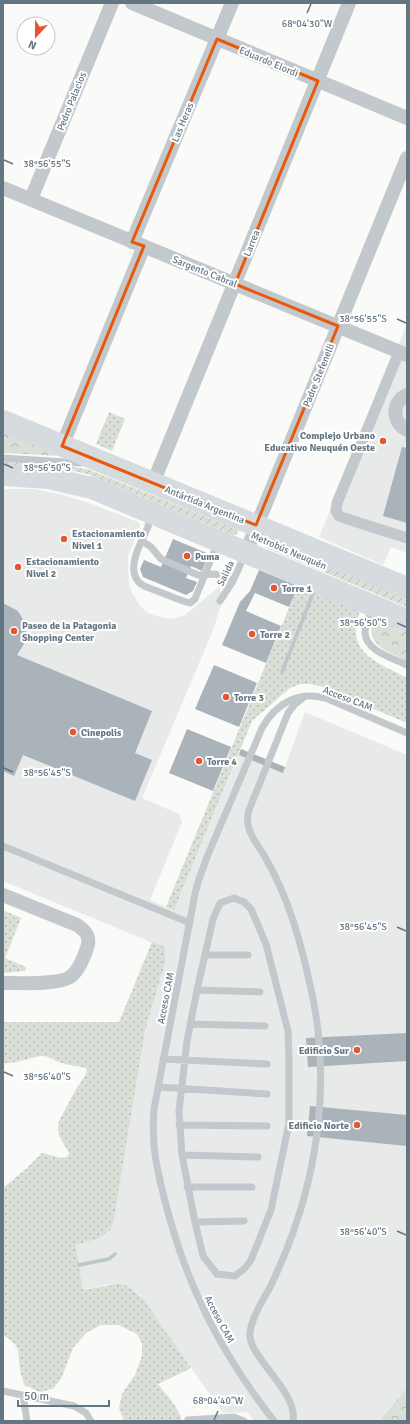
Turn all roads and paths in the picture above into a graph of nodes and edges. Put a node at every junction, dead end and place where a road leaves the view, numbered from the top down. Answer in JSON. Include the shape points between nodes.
{"nodes":[{"id":1,"x":112,"y":3,"type":"edge"},
{"id":2,"x":132,"y":3,"type":"edge"},
{"id":3,"x":232,"y":3,"type":"edge"},
{"id":4,"x":349,"y":3,"type":"edge"},
{"id":5,"x":217,"y":39,"type":"junction"},
{"id":6,"x":318,"y":81,"type":"junction"},
{"id":7,"x":407,"y":118,"type":"edge"},
{"id":8,"x":407,"y":158,"type":"edge"},
{"id":9,"x":3,"y":188,"type":"edge"},
{"id":10,"x":31,"y":199,"type":"junction"},
{"id":11,"x":138,"y":244,"type":"junction"},
{"id":12,"x":235,"y":284,"type":"junction"},
{"id":13,"x":338,"y":326,"type":"junction"},
{"id":14,"x":403,"y":353,"type":"edge"},
{"id":15,"x":407,"y":395,"type":"edge"},
{"id":16,"x":3,"y":421,"type":"edge"},
{"id":17,"x":407,"y":430,"type":"edge"},
{"id":18,"x":62,"y":446,"type":"junction"},
{"id":19,"x":3,"y":458,"type":"edge"},
{"id":20,"x":3,"y":475,"type":"edge"},
{"id":21,"x":154,"y":483,"type":"junction"},
{"id":22,"x":145,"y":510,"type":"junction"},
{"id":23,"x":407,"y":538,"type":"edge"},
{"id":24,"x":250,"y":540,"type":"junction"},
{"id":25,"x":142,"y":541,"type":"junction"},
{"id":26,"x":219,"y":541,"type":"junction"},
{"id":27,"x":275,"y":542,"type":"dead end"},
{"id":28,"x":205,"y":575,"type":"junction"},
{"id":29,"x":233,"y":581,"type":"junction"},
{"id":30,"x":407,"y":588,"type":"edge"},
{"id":31,"x":220,"y":602,"type":"dead end"},
{"id":32,"x":374,"y":606,"type":"junction"},
{"id":33,"x":407,"y":620,"type":"edge"},
{"id":34,"x":407,"y":666,"type":"edge"},
{"id":35,"x":310,"y":696,"type":"junction"},
{"id":36,"x":407,"y":733,"type":"edge"},
{"id":37,"x":3,"y":846,"type":"edge"},
{"id":38,"x":3,"y":894,"type":"edge"},
{"id":39,"x":190,"y":923,"type":"junction"},
{"id":40,"x":205,"y":955,"type":"junction"},
{"id":41,"x":248,"y":955,"type":"dead end"},
{"id":42,"x":3,"y":983,"type":"edge"},
{"id":43,"x":197,"y":990,"type":"junction"},
{"id":44,"x":260,"y":992,"type":"dead end"},
{"id":45,"x":190,"y":1024,"type":"junction"},
{"id":46,"x":265,"y":1026,"type":"dead end"},
{"id":47,"x":163,"y":1059,"type":"junction"},
{"id":48,"x":184,"y":1060,"type":"junction"},
{"id":49,"x":267,"y":1064,"type":"dead end"},
{"id":50,"x":158,"y":1087,"type":"junction"},
{"id":51,"x":180,"y":1088,"type":"junction"},
{"id":52,"x":267,"y":1094,"type":"dead end"},
{"id":53,"x":179,"y":1125,"type":"junction"},
{"id":54,"x":267,"y":1126,"type":"dead end"},
{"id":55,"x":182,"y":1155,"type":"junction"},
{"id":56,"x":258,"y":1157,"type":"dead end"},
{"id":57,"x":187,"y":1187,"type":"junction"},
{"id":58,"x":252,"y":1187,"type":"dead end"},
{"id":59,"x":244,"y":1221,"type":"dead end"},
{"id":60,"x":195,"y":1222,"type":"junction"},
{"id":61,"x":3,"y":1392,"type":"edge"},
{"id":62,"x":23,"y":1395,"type":"junction"},
{"id":63,"x":188,"y":1420,"type":"dead end"},
{"id":64,"x":27,"y":1421,"type":"edge"},
{"id":65,"x":91,"y":1421,"type":"edge"},
{"id":66,"x":244,"y":1421,"type":"edge"},
{"id":67,"x":274,"y":1421,"type":"edge"},
{"id":68,"x":293,"y":1421,"type":"edge"}],
"edges":[{"from":1,"to":10,"type":"street","name":"Pedro Palacios"},
{"from":2,"to":5,"type":"street","name":"Eduardo Elordi"},
{"from":3,"to":5,"type":"street","name":"Las Heras"},
{"from":4,"to":6,"type":"street","name":"Larrea"},
{"from":5,"to":6,"type":"street","name":"Eduardo Elordi"},
{"from":5,"to":11,"type":"street","name":"Las Heras"},
{"from":6,"to":7,"type":"street","name":"Eduardo Elordi"},
{"from":6,"to":12,"type":"street","name":"Larrea"},
{"from":8,"to":13,"type":"street","name":"Padre Stefenelli"},
{"from":9,"to":10,"type":"street","name":"Sargento Cabral"},
{"from":10,"to":11,"type":"street","name":"Sargento Cabral"},
{"from":11,"to":12,"type":"street","name":"Sargento Cabral"},
{"from":11,"to":18,"type":"street","name":"Las Heras"},
{"from":12,"to":13,"type":"street","name":"Sargento Cabral"},
{"from":12,"to":21,"type":"street","name":"Larrea"},
{"from":13,"to":14,"type":"street","name":"Sargento Cabral"},
{"from":13,"to":24,"type":"street","name":"Padre Stefenelli"},
{"from":14,"to":23,"type":"street","via":[[336,509],[338,516]]},
{"from":15,"to":17,"type":"street","via":[[399,401],[395,413],[400,425]]},
{"from":16,"to":18,"type":"main road","name":"Antártida Argentina"},
{"from":18,"to":21,"type":"main road","name":"Antártida Argentina"},
{"from":19,"to":24,"type":"lane","name":"Metrobús Neuquén","via":[[85,464]]},
{"from":20,"to":22,"type":"main road","name":"Antártida Argentina","via":[[48,478],[78,484]]},
{"from":21,"to":24,"type":"main road","name":"Antártida Argentina"},
{"from":22,"to":25,"type":"lane","via":[[149,522]]},
{"from":22,"to":26,"type":"main road","name":"Antártida Argentina"},
{"from":24,"to":26,"type":"main road","name":"Antártida Argentina"},
{"from":24,"to":27,"type":"lane","name":"Metrobús Neuquén"},
{"from":24,"to":29,"type":"lane","name":"Salida"},
{"from":24,"to":30,"type":"main road","name":"Antártida Argentina"},
{"from":24,"to":32,"type":"main road","name":"Antártida Argentina"},
{"from":25,"to":28,"type":"lane","via":[[161,559]]},
{"from":25,"to":28,"type":"lane","via":[[134,559],[134,566],[137,580],[144,586],[190,603],[195,599]]},
{"from":26,"to":28,"type":"lane"},
{"from":28,"to":29,"type":"lane","via":[[216,574]]},
{"from":29,"to":31,"type":"lane","name":"Salida"},
{"from":32,"to":33,"type":"main road","name":"Antártida Argentina"},
{"from":32,"to":34,"type":"lane","via":[[365,631],[367,640],[377,650]]},
{"from":35,"to":36,"type":"lane","name":"Acceso CAM","via":[[328,700]]},
{"from":35,"to":39,"type":"lane","name":"Acceso CAM","via":[[282,705],[274,711],[262,728],[202,870]]},
{"from":35,"to":68,"type":"lane","via":[[295,704],[288,713],[249,810],[247,822],[279,883],[296,930],[312,990],[319,1040],[320,1111],[309,1177],[288,1245],[249,1334],[254,1348],[287,1396]]},
{"from":37,"to":39,"type":"lane"},
{"from":38,"to":42,"type":"street","via":[[77,925],[89,938],[79,968],[71,977],[60,981]]},
{"from":39,"to":47,"type":"lane","name":"Acceso CAM"},
{"from":40,"to":41,"type":"lane"},
{"from":40,"to":43,"type":"lane"},
{"from":40,"to":60,"type":"lane","via":[[213,919],[220,903],[234,898],[244,902],[251,909],[266,944],[288,1031],[289,1123],[271,1210],[251,1260],[245,1268],[235,1276],[217,1274],[203,1256]]},
{"from":43,"to":44,"type":"lane"},
{"from":43,"to":45,"type":"lane"},
{"from":45,"to":46,"type":"lane"},
{"from":45,"to":48,"type":"lane"},
{"from":47,"to":48,"type":"lane"},
{"from":47,"to":50,"type":"lane","name":"Acceso CAM"},
{"from":48,"to":49,"type":"lane"},
{"from":48,"to":51,"type":"lane"},
{"from":50,"to":51,"type":"lane"},
{"from":50,"to":67,"type":"lane","name":"Acceso CAM","via":[[153,1124],[156,1168],[183,1263],[215,1334],[244,1381]]},
{"from":51,"to":52,"type":"lane"},
{"from":51,"to":53,"type":"lane"},
{"from":53,"to":54,"type":"lane"},
{"from":53,"to":55,"type":"lane"},
{"from":55,"to":56,"type":"lane"},
{"from":55,"to":57,"type":"lane"},
{"from":57,"to":58,"type":"lane"},
{"from":57,"to":60,"type":"lane"},
{"from":59,"to":60,"type":"lane"},
{"from":61,"to":62,"type":"lane"},
{"from":62,"to":64,"type":"lane"},
{"from":62,"to":65,"type":"lane","via":[[74,1406],[86,1413]]},
{"from":63,"to":66,"type":"lane","via":[[234,1418]]}]}
